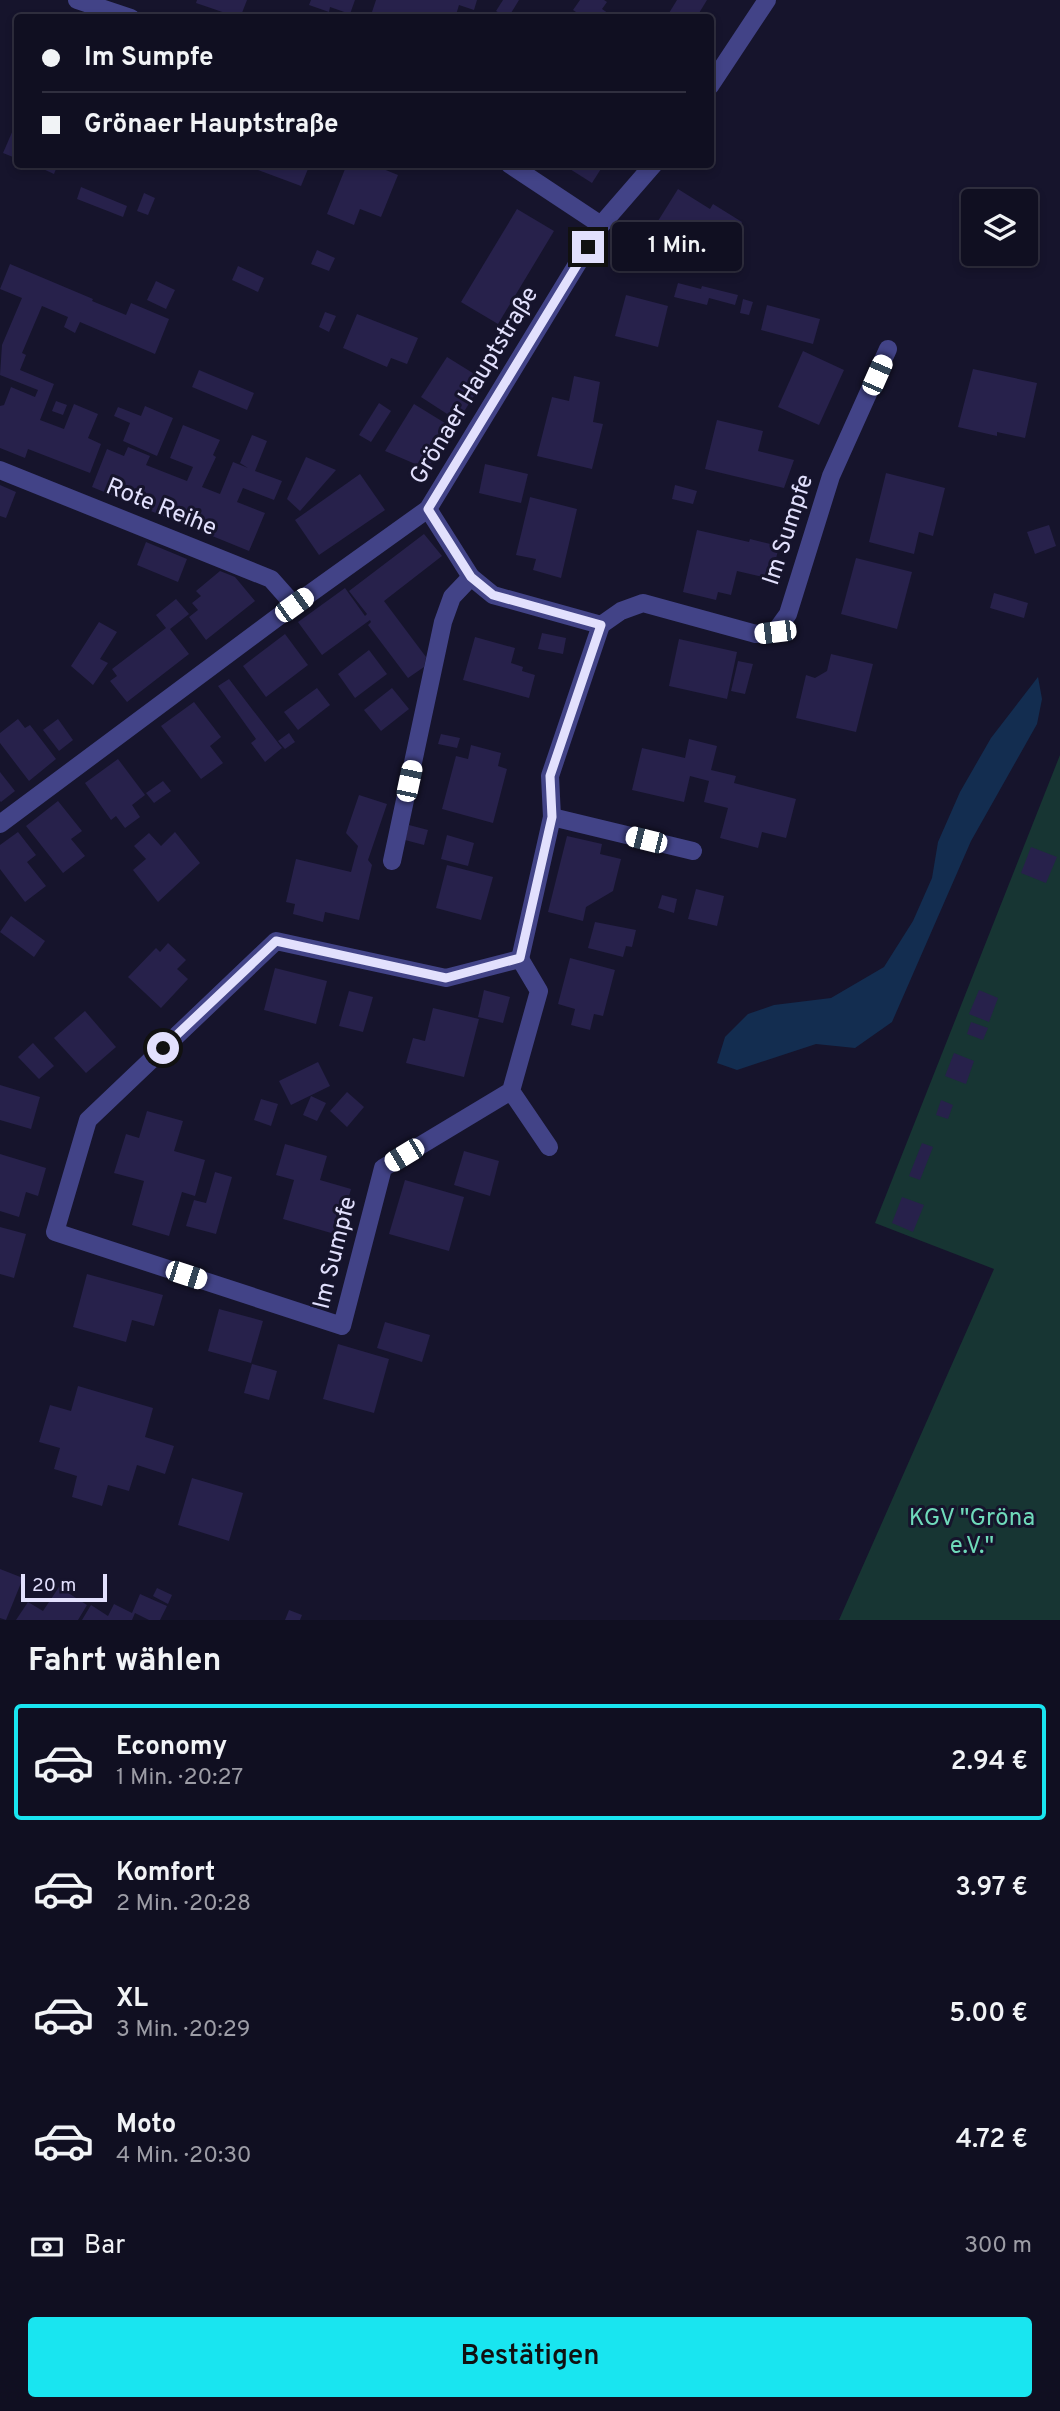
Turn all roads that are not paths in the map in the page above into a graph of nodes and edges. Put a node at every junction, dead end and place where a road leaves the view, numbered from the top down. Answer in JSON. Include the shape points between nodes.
{"nodes":[{"id":1,"x":78,"y":0,"type":"edge"},
{"id":2,"x":767,"y":0,"type":"edge"},
{"id":3,"x":119,"y":14,"type":"edge"},
{"id":4,"x":714,"y":80,"type":"edge"},
{"id":5,"x":515,"y":168,"type":"edge"},
{"id":6,"x":651,"y":168,"type":"edge"},
{"id":7,"x":601,"y":225,"type":"junction"},
{"id":8,"x":888,"y":349,"type":"dead end"},
{"id":9,"x":0,"y":470,"type":"edge"},
{"id":10,"x":428,"y":509,"type":"junction"},
{"id":11,"x":471,"y":577,"type":"junction"},
{"id":12,"x":294,"y":605,"type":"junction"},
{"id":13,"x":601,"y":625,"type":"junction"},
{"id":14,"x":552,"y":817,"type":"junction"},
{"id":15,"x":0,"y":824,"type":"edge"},
{"id":16,"x":693,"y":851,"type":"dead end"},
{"id":17,"x":392,"y":861,"type":"dead end"},
{"id":18,"x":520,"y":958,"type":"junction"},
{"id":19,"x":511,"y":1091,"type":"junction"},
{"id":20,"x":549,"y":1147,"type":"dead end"}],
"edges":[{"from":1,"to":3,"type":"street"},
{"from":2,"to":4,"type":"street"},
{"from":5,"to":7,"type":"street"},
{"from":6,"to":7,"type":"street","name":"Grönaer Hauptstraße"},
{"from":7,"to":10,"type":"street","name":"Grönaer Hauptstraße"},
{"from":8,"to":13,"type":"street","name":"Im Sumpfe","via":[[831,476],[788,614],[775,632],[756,634],[643,603]]},
{"from":9,"to":12,"type":"street","name":"Rote Reihe","via":[[271,579]]},
{"from":10,"to":11,"type":"street"},
{"from":10,"to":12,"type":"street","name":"Grönaer Hauptstraße"},
{"from":11,"to":13,"type":"street","via":[[493,595]]},
{"from":11,"to":17,"type":"street","via":[[452,597],[443,622]]},
{"from":12,"to":15,"type":"street","name":"Grönaer Hauptstraße"},
{"from":13,"to":14,"type":"street","via":[[550,776]]},
{"from":14,"to":16,"type":"street"},
{"from":14,"to":18,"type":"street"},
{"from":18,"to":19,"type":"street","via":[[538,991]]},
{"from":18,"to":19,"type":"street","name":"Im Sumpfe","via":[[446,978],[276,941],[88,1120],[55,1232],[342,1326],[383,1168]]},
{"from":19,"to":20,"type":"street"}]}
